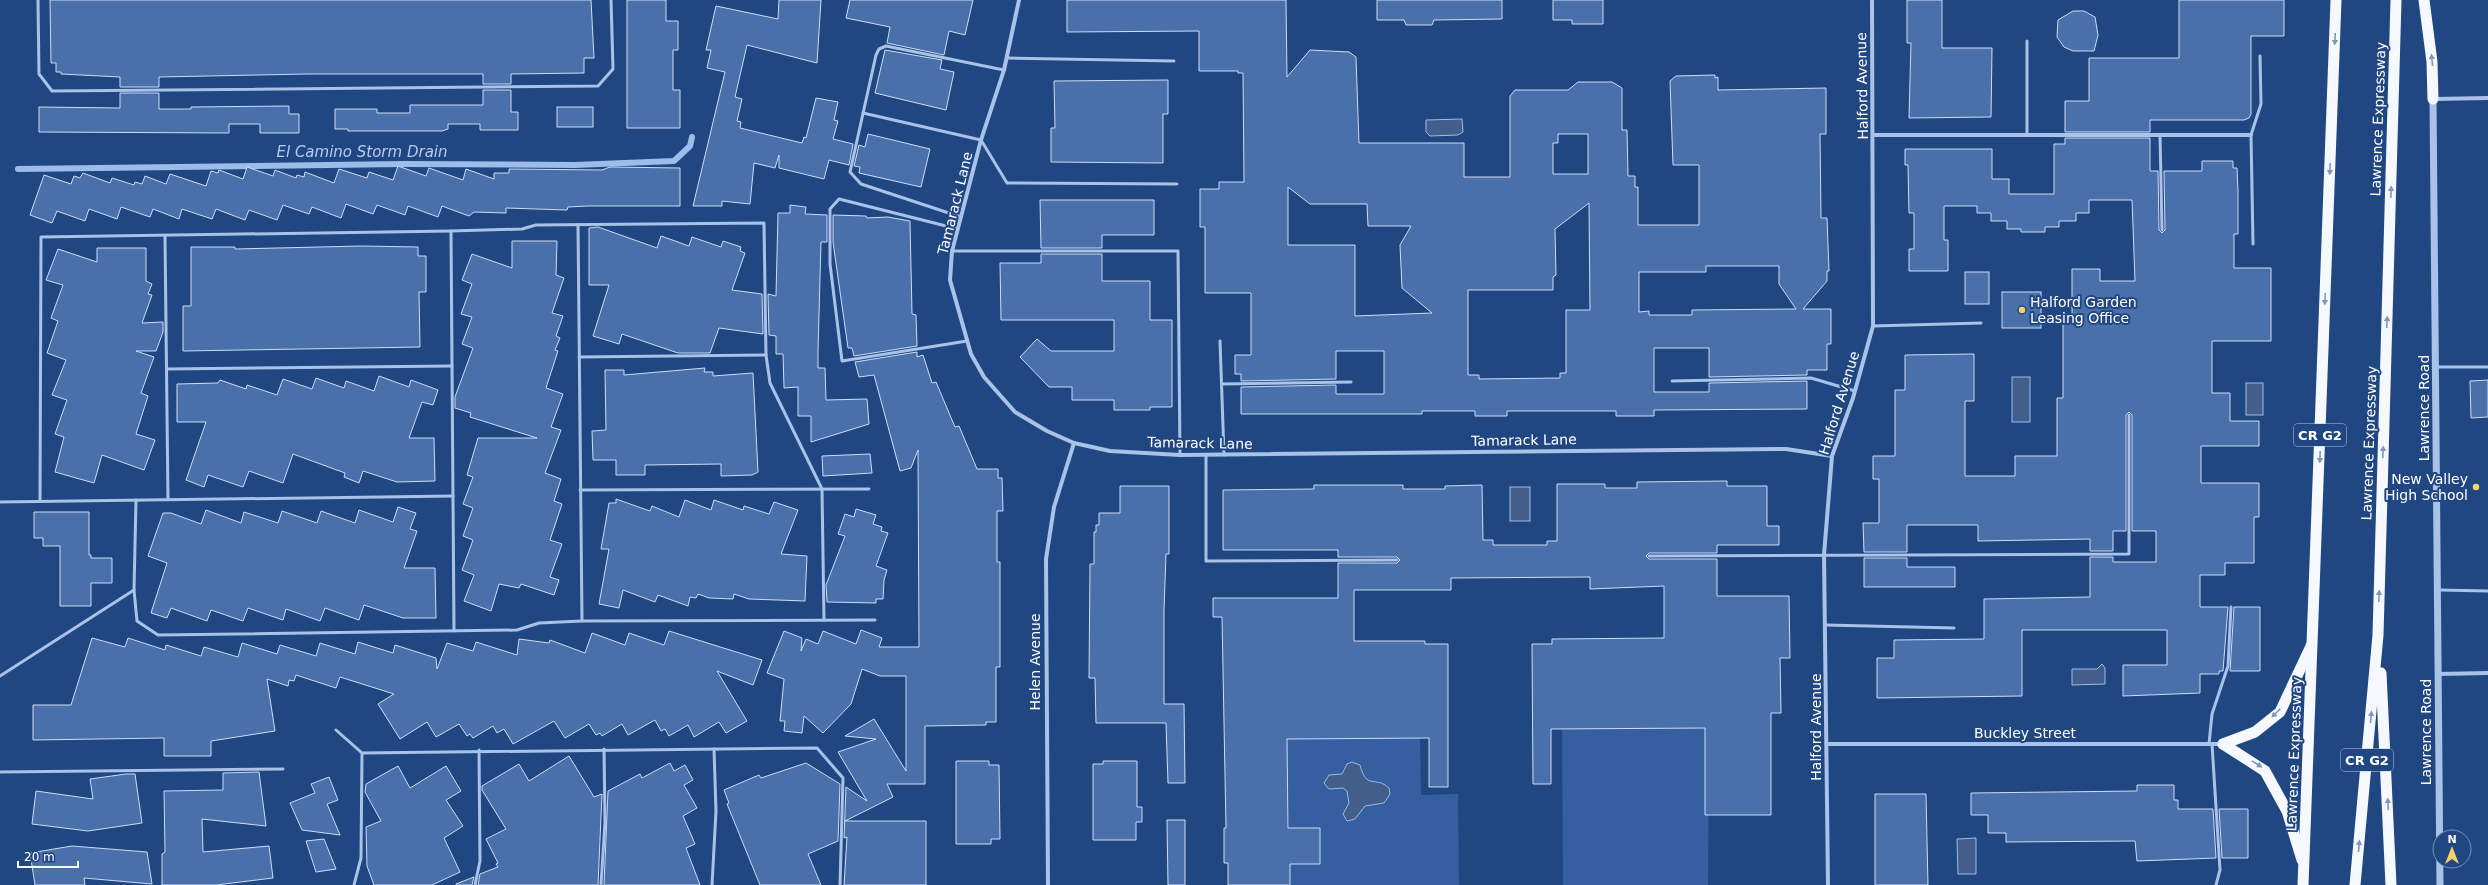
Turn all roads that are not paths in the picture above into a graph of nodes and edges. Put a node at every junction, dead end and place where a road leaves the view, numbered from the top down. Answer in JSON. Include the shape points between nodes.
{"nodes":[{"id":1,"x":38,"y":0,"type":"edge"},
{"id":2,"x":611,"y":0,"type":"edge"},
{"id":3,"x":1019,"y":0,"type":"edge"},
{"id":4,"x":1872,"y":0,"type":"edge"},
{"id":5,"x":2336,"y":0,"type":"edge"},
{"id":6,"x":2396,"y":0,"type":"edge"},
{"id":7,"x":2424,"y":0,"type":"edge"},
{"id":8,"x":2027,"y":41,"type":"dead end"},
{"id":9,"x":2260,"y":56,"type":"dead end"},
{"id":10,"x":1007,"y":58,"type":"junction"},
{"id":11,"x":1174,"y":61,"type":"dead end"},
{"id":12,"x":1004,"y":70,"type":"junction"},
{"id":13,"x":2488,"y":98,"type":"edge"},
{"id":14,"x":2433,"y":99,"type":"junction"},
{"id":15,"x":863,"y":113,"type":"junction"},
{"id":16,"x":1874,"y":135,"type":"junction"},
{"id":17,"x":2027,"y":135,"type":"junction"},
{"id":18,"x":2160,"y":135,"type":"junction"},
{"id":19,"x":2251,"y":135,"type":"junction"},
{"id":20,"x":981,"y":140,"type":"junction"},
{"id":21,"x":1177,"y":184,"type":"dead end"},
{"id":22,"x":961,"y":217,"type":"junction"},
{"id":23,"x":578,"y":224,"type":"junction"},
{"id":24,"x":958,"y":229,"type":"junction"},
{"id":25,"x":2162,"y":230,"type":"dead end"},
{"id":26,"x":451,"y":231,"type":"junction"},
{"id":27,"x":165,"y":237,"type":"junction"},
{"id":28,"x":2253,"y":244,"type":"dead end"},
{"id":29,"x":952,"y":251,"type":"junction"},
{"id":30,"x":1981,"y":323,"type":"dead end"},
{"id":31,"x":1873,"y":326,"type":"junction"},
{"id":32,"x":967,"y":341,"type":"junction"},
{"id":33,"x":1220,"y":342,"type":"dead end"},
{"id":34,"x":766,"y":355,"type":"junction"},
{"id":35,"x":579,"y":357,"type":"junction"},
{"id":36,"x":452,"y":366,"type":"junction"},
{"id":37,"x":2437,"y":367,"type":"junction"},
{"id":38,"x":2488,"y":367,"type":"edge"},
{"id":39,"x":167,"y":368,"type":"junction"},
{"id":40,"x":1672,"y":380,"type":"dead end"},
{"id":41,"x":1351,"y":382,"type":"dead end"},
{"id":42,"x":1222,"y":384,"type":"junction"},
{"id":43,"x":1855,"y":391,"type":"junction"},
{"id":44,"x":2129,"y":415,"type":"dead end"},
{"id":45,"x":1074,"y":443,"type":"junction"},
{"id":46,"x":1180,"y":455,"type":"junction"},
{"id":47,"x":1206,"y":455,"type":"junction"},
{"id":48,"x":1224,"y":455,"type":"junction"},
{"id":49,"x":1832,"y":456,"type":"junction"},
{"id":50,"x":822,"y":489,"type":"junction"},
{"id":51,"x":869,"y":489,"type":"dead end"},
{"id":52,"x":580,"y":490,"type":"junction"},
{"id":53,"x":453,"y":496,"type":"junction"},
{"id":54,"x":136,"y":500,"type":"junction"},
{"id":55,"x":168,"y":500,"type":"junction"},
{"id":56,"x":40,"y":501,"type":"junction"},
{"id":57,"x":0,"y":502,"type":"edge"},
{"id":58,"x":1824,"y":555,"type":"junction"},
{"id":59,"x":1649,"y":556,"type":"dead end"},
{"id":60,"x":1397,"y":560,"type":"dead end"},
{"id":61,"x":134,"y":590,"type":"junction"},
{"id":62,"x":2439,"y":590,"type":"junction"},
{"id":63,"x":2488,"y":591,"type":"edge"},
{"id":64,"x":2231,"y":607,"type":"dead end"},
{"id":65,"x":824,"y":620,"type":"junction"},
{"id":66,"x":875,"y":620,"type":"dead end"},
{"id":67,"x":582,"y":621,"type":"junction"},
{"id":68,"x":1826,"y":625,"type":"junction"},
{"id":69,"x":1954,"y":628,"type":"dead end"},
{"id":70,"x":454,"y":631,"type":"junction"},
{"id":71,"x":2378,"y":635,"type":"junction"},
{"id":72,"x":2313,"y":642,"type":"junction"},
{"id":73,"x":2488,"y":673,"type":"edge"},
{"id":74,"x":2438,"y":674,"type":"junction"},
{"id":75,"x":0,"y":676,"type":"edge"},
{"id":76,"x":336,"y":730,"type":"dead end"},
{"id":77,"x":1827,"y":744,"type":"junction"},
{"id":78,"x":2215,"y":744,"type":"junction"},
{"id":79,"x":604,"y":749,"type":"junction"},
{"id":80,"x":714,"y":749,"type":"junction"},
{"id":81,"x":479,"y":750,"type":"junction"},
{"id":82,"x":362,"y":753,"type":"junction"},
{"id":83,"x":283,"y":769,"type":"dead end"},
{"id":84,"x":0,"y":772,"type":"edge"},
{"id":85,"x":2304,"y":869,"type":"junction"},
{"id":86,"x":354,"y":885,"type":"edge"},
{"id":87,"x":475,"y":885,"type":"edge"},
{"id":88,"x":601,"y":885,"type":"edge"},
{"id":89,"x":712,"y":885,"type":"edge"},
{"id":90,"x":840,"y":885,"type":"edge"},
{"id":91,"x":1048,"y":885,"type":"edge"},
{"id":92,"x":1828,"y":885,"type":"edge"},
{"id":93,"x":2216,"y":885,"type":"edge"},
{"id":94,"x":2299,"y":885,"type":"edge"},
{"id":95,"x":2303,"y":885,"type":"edge"},
{"id":96,"x":2355,"y":885,"type":"edge"},
{"id":97,"x":2391,"y":885,"type":"edge"},
{"id":98,"x":2440,"y":885,"type":"edge"}],
"edges":[{"from":1,"to":2,"type":"lane","via":[[39,74],[52,91],[598,86],[613,69]]},
{"from":3,"to":10,"type":"street","name":"Tamarack Lane"},
{"from":4,"to":16,"type":"street","name":"Halford Avenue"},
{"from":5,"to":72,"type":"highway","name":"Lawrence Expressway","number":"CR G2","one_way":true},
{"from":71,"to":6,"type":"highway","name":"Lawrence Expressway","number":"CR G2","one_way":true},
{"from":14,"to":7,"type":"highway","one_way":true,"via":[[2432,62]]},
{"from":8,"to":17,"type":"lane"},
{"from":9,"to":19,"type":"lane","via":[[2261,104]]},
{"from":10,"to":11,"type":"lane"},
{"from":10,"to":12,"type":"street","name":"Tamarack Lane"},
{"from":12,"to":15,"type":"lane","via":[[886,46],[879,49],[876,55]]},
{"from":12,"to":20,"type":"street","name":"Tamarack Lane"},
{"from":13,"to":14,"type":"street"},
{"from":14,"to":37,"type":"street","name":"Lawrence Road"},
{"from":15,"to":20,"type":"lane"},
{"from":15,"to":22,"type":"lane","via":[[850,172],[853,178],[861,184]]},
{"from":16,"to":17,"type":"street"},
{"from":16,"to":31,"type":"street","name":"Halford Avenue"},
{"from":17,"to":18,"type":"street"},
{"from":18,"to":19,"type":"street"},
{"from":18,"to":25,"type":"lane"},
{"from":19,"to":28,"type":"lane"},
{"from":20,"to":21,"type":"lane","via":[[1007,184]]},
{"from":20,"to":22,"type":"street","name":"Tamarack Lane"},
{"from":22,"to":24,"type":"street","name":"Tamarack Lane"},
{"from":23,"to":26,"type":"lane","via":[[536,224],[522,229]]},
{"from":23,"to":34,"type":"lane","via":[[764,222]]},
{"from":23,"to":35,"type":"lane"},
{"from":24,"to":29,"type":"street","name":"Tamarack Lane"},
{"from":24,"to":32,"type":"lane","via":[[839,199],[830,208],[830,264],[842,361]]},
{"from":26,"to":27,"type":"lane"},
{"from":26,"to":36,"type":"lane"},
{"from":27,"to":39,"type":"lane"},
{"from":27,"to":56,"type":"lane","via":[[41,237]]},
{"from":29,"to":32,"type":"street","name":"Tamarack Lane","via":[[950,280]]},
{"from":29,"to":46,"type":"lane","via":[[1178,251]]},
{"from":30,"to":31,"type":"lane"},
{"from":31,"to":43,"type":"street","name":"Halford Avenue"},
{"from":32,"to":45,"type":"street","name":"Tamarack Lane","via":[[984,377],[1015,412]]},
{"from":33,"to":42,"type":"lane"},
{"from":34,"to":35,"type":"lane"},
{"from":34,"to":50,"type":"lane","via":[[770,382]]},
{"from":35,"to":52,"type":"lane"},
{"from":36,"to":39,"type":"lane"},
{"from":36,"to":53,"type":"lane"},
{"from":37,"to":38,"type":"lane"},
{"from":37,"to":62,"type":"street","name":"Lawrence Road"},
{"from":39,"to":55,"type":"lane"},
{"from":40,"to":43,"type":"lane","via":[[1812,378]]},
{"from":41,"to":42,"type":"lane"},
{"from":42,"to":48,"type":"lane"},
{"from":43,"to":49,"type":"street","name":"Halford Avenue"},
{"from":44,"to":58,"type":"lane","via":[[2128,554]]},
{"from":45,"to":46,"type":"street","name":"Tamarack Lane","via":[[1110,451]]},
{"from":45,"to":91,"type":"street","name":"Helen Avenue","via":[[1054,507],[1046,559]]},
{"from":46,"to":47,"type":"street","name":"Tamarack Lane"},
{"from":47,"to":48,"type":"street","name":"Tamarack Lane"},
{"from":47,"to":60,"type":"lane","via":[[1206,561]]},
{"from":48,"to":49,"type":"street","name":"Tamarack Lane","via":[[1786,449]]},
{"from":49,"to":58,"type":"street","name":"Halford Avenue"},
{"from":50,"to":51,"type":"lane"},
{"from":50,"to":52,"type":"lane"},
{"from":50,"to":65,"type":"lane"},
{"from":52,"to":67,"type":"lane"},
{"from":53,"to":55,"type":"lane"},
{"from":53,"to":70,"type":"lane"},
{"from":54,"to":55,"type":"lane"},
{"from":54,"to":56,"type":"lane"},
{"from":54,"to":61,"type":"lane"},
{"from":56,"to":57,"type":"lane"},
{"from":58,"to":59,"type":"lane"},
{"from":58,"to":68,"type":"street","name":"Halford Avenue"},
{"from":61,"to":70,"type":"lane","via":[[137,621],[158,635]]},
{"from":61,"to":75,"type":"lane"},
{"from":62,"to":63,"type":"lane"},
{"from":62,"to":74,"type":"street","name":"Lawrence Road"},
{"from":64,"to":78,"type":"lane","via":[[2228,666],[2212,714]]},
{"from":65,"to":66,"type":"lane"},
{"from":65,"to":67,"type":"lane"},
{"from":67,"to":70,"type":"lane","via":[[539,623],[517,630]]},
{"from":68,"to":69,"type":"lane"},
{"from":68,"to":77,"type":"street","name":"Halford Avenue"},
{"from":96,"to":71,"type":"highway","name":"Lawrence Expressway","number":"CR G2","one_way":true},
{"from":97,"to":71,"type":"highway","one_way":true},
{"from":72,"to":78,"type":"highway","one_way":true,"via":[[2280,712],[2255,732]]},
{"from":72,"to":85,"type":"highway","name":"Lawrence Expressway","number":"CR G2"},
{"from":73,"to":74,"type":"street"},
{"from":74,"to":98,"type":"street","name":"Lawrence Road"},
{"from":76,"to":82,"type":"lane"},
{"from":77,"to":78,"type":"street","name":"Buckley Street"},
{"from":77,"to":92,"type":"street","name":"Halford Avenue"},
{"from":78,"to":85,"type":"highway","one_way":true,"via":[[2265,771],[2287,811]]},
{"from":78,"to":93,"type":"lane","via":[[2220,870]]},
{"from":79,"to":80,"type":"lane"},
{"from":79,"to":81,"type":"lane"},
{"from":79,"to":88,"type":"lane","via":[[605,822]]},
{"from":80,"to":89,"type":"lane","via":[[716,811]]},
{"from":80,"to":90,"type":"lane","via":[[817,748],[843,778]]},
{"from":81,"to":82,"type":"lane"},
{"from":81,"to":87,"type":"lane","via":[[480,861]]},
{"from":82,"to":86,"type":"lane","via":[[361,858]]},
{"from":83,"to":84,"type":"lane"},
{"from":85,"to":94,"type":"highway"},
{"from":85,"to":95,"type":"highway","name":"Lawrence Expressway","number":"CR G2"}]}
